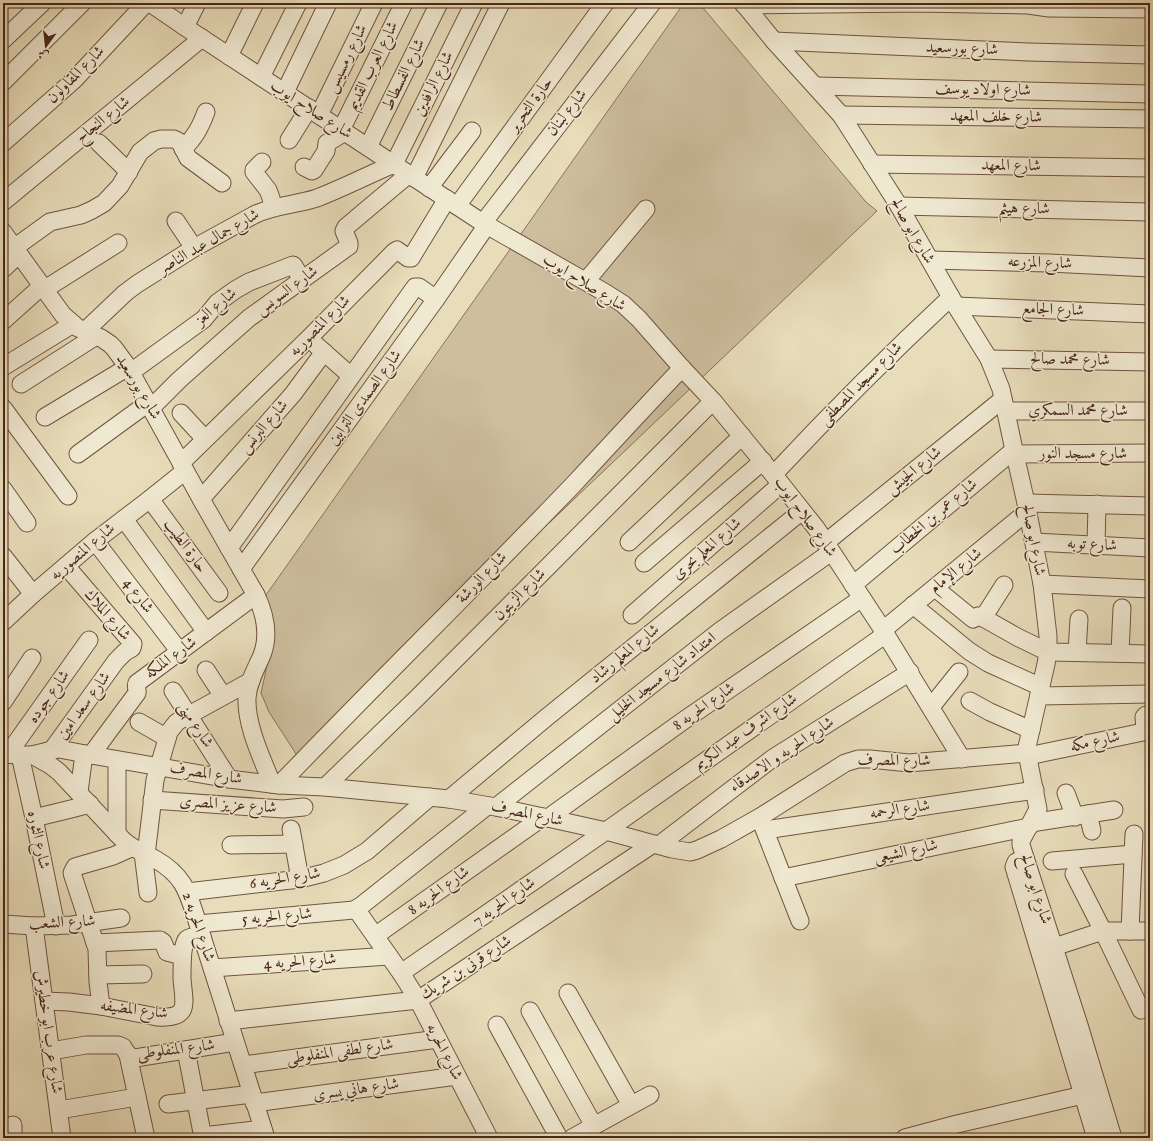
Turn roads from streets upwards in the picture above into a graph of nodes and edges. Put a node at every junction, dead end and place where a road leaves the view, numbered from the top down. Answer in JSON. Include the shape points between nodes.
{"nodes":[{"id":1,"x":42,"y":3,"type":"edge"},
{"id":2,"x":82,"y":3,"type":"edge"},
{"id":3,"x":146,"y":3,"type":"edge"},
{"id":4,"x":150,"y":3,"type":"edge"},
{"id":5,"x":197,"y":3,"type":"edge"},
{"id":6,"x":255,"y":3,"type":"edge"},
{"id":7,"x":298,"y":3,"type":"edge"},
{"id":8,"x":328,"y":3,"type":"edge"},
{"id":9,"x":374,"y":3,"type":"edge"},
{"id":10,"x":404,"y":3,"type":"edge"},
{"id":11,"x":439,"y":3,"type":"edge"},
{"id":12,"x":474,"y":3,"type":"edge"},
{"id":13,"x":501,"y":3,"type":"edge"},
{"id":14,"x":605,"y":3,"type":"edge"},
{"id":15,"x":652,"y":3,"type":"edge"},
{"id":16,"x":743,"y":4,"type":"edge"},
{"id":17,"x":1150,"y":9,"type":"edge"},
{"id":18,"x":185,"y":27,"type":"junction"},
{"id":19,"x":202,"y":38,"type":"junction"},
{"id":20,"x":3,"y":40,"type":"edge"},
{"id":21,"x":774,"y":41,"type":"junction"},
{"id":22,"x":1150,"y":55,"type":"edge"},
{"id":23,"x":229,"y":56,"type":"junction"},
{"id":24,"x":261,"y":77,"type":"junction"},
{"id":25,"x":3,"y":82,"type":"edge"},
{"id":26,"x":816,"y":86,"type":"junction"},
{"id":27,"x":284,"y":92,"type":"junction"},
{"id":28,"x":1150,"y":94,"type":"edge"},
{"id":29,"x":206,"y":112,"type":"dead end"},
{"id":30,"x":314,"y":112,"type":"junction"},
{"id":31,"x":841,"y":115,"type":"junction"},
{"id":32,"x":1150,"y":119,"type":"edge"},
{"id":33,"x":343,"y":131,"type":"junction"},
{"id":34,"x":472,"y":131,"type":"dead end"},
{"id":35,"x":289,"y":140,"type":"dead end"},
{"id":36,"x":3,"y":143,"type":"edge"},
{"id":37,"x":99,"y":143,"type":"dead end"},
{"id":38,"x":368,"y":147,"type":"junction"},
{"id":39,"x":183,"y":150,"type":"junction"},
{"id":40,"x":262,"y":162,"type":"dead end"},
{"id":41,"x":394,"y":164,"type":"junction"},
{"id":42,"x":872,"y":164,"type":"junction"},
{"id":43,"x":304,"y":167,"type":"dead end"},
{"id":44,"x":1150,"y":168,"type":"edge"},
{"id":45,"x":129,"y":172,"type":"junction"},
{"id":46,"x":411,"y":176,"type":"junction"},
{"id":47,"x":222,"y":184,"type":"dead end"},
{"id":48,"x":429,"y":188,"type":"junction"},
{"id":49,"x":3,"y":202,"type":"edge"},
{"id":50,"x":452,"y":203,"type":"junction"},
{"id":51,"x":899,"y":206,"type":"junction"},
{"id":52,"x":273,"y":207,"type":"junction"},
{"id":53,"x":646,"y":209,"type":"dead end"},
{"id":54,"x":1150,"y":212,"type":"edge"},
{"id":55,"x":176,"y":221,"type":"dead end"},
{"id":56,"x":485,"y":224,"type":"junction"},
{"id":57,"x":3,"y":232,"type":"edge"},
{"id":58,"x":118,"y":243,"type":"dead end"},
{"id":59,"x":194,"y":248,"type":"junction"},
{"id":60,"x":16,"y":251,"type":"junction"},
{"id":61,"x":930,"y":260,"type":"junction"},
{"id":62,"x":1150,"y":268,"type":"edge"},
{"id":63,"x":3,"y":269,"type":"edge"},
{"id":64,"x":302,"y":280,"type":"junction"},
{"id":65,"x":586,"y":281,"type":"junction"},
{"id":66,"x":44,"y":288,"type":"junction"},
{"id":67,"x":436,"y":299,"type":"junction"},
{"id":68,"x":953,"y":302,"type":"junction"},
{"id":69,"x":1150,"y":314,"type":"edge"},
{"id":70,"x":3,"y":321,"type":"edge"},
{"id":71,"x":84,"y":331,"type":"junction"},
{"id":72,"x":309,"y":338,"type":"junction"},
{"id":73,"x":296,"y":350,"type":"junction"},
{"id":74,"x":324,"y":352,"type":"junction"},
{"id":75,"x":989,"y":359,"type":"junction"},
{"id":76,"x":1150,"y":362,"type":"edge"},
{"id":77,"x":313,"y":366,"type":"junction"},
{"id":78,"x":3,"y":367,"type":"edge"},
{"id":79,"x":682,"y":368,"type":"junction"},
{"id":80,"x":130,"y":369,"type":"junction"},
{"id":81,"x":351,"y":376,"type":"junction"},
{"id":82,"x":21,"y":384,"type":"dead end"},
{"id":83,"x":713,"y":401,"type":"junction"},
{"id":84,"x":1005,"y":405,"type":"junction"},
{"id":85,"x":150,"y":406,"type":"junction"},
{"id":86,"x":3,"y":408,"type":"edge"},
{"id":87,"x":1150,"y":410,"type":"edge"},
{"id":88,"x":181,"y":413,"type":"dead end"},
{"id":89,"x":45,"y":417,"type":"dead end"},
{"id":90,"x":742,"y":436,"type":"junction"},
{"id":91,"x":205,"y":439,"type":"junction"},
{"id":92,"x":1014,"y":452,"type":"junction"},
{"id":93,"x":78,"y":454,"type":"dead end"},
{"id":94,"x":1150,"y":454,"type":"edge"},
{"id":95,"x":763,"y":460,"type":"junction"},
{"id":96,"x":183,"y":467,"type":"junction"},
{"id":97,"x":778,"y":479,"type":"junction"},
{"id":98,"x":3,"y":489,"type":"edge"},
{"id":99,"x":68,"y":496,"type":"dead end"},
{"id":100,"x":150,"y":499,"type":"junction"},
{"id":101,"x":201,"y":500,"type":"junction"},
{"id":102,"x":1097,"y":504,"type":"junction"},
{"id":103,"x":1150,"y":506,"type":"edge"},
{"id":104,"x":1027,"y":507,"type":"junction"},
{"id":105,"x":802,"y":511,"type":"junction"},
{"id":106,"x":124,"y":519,"type":"junction"},
{"id":107,"x":27,"y":524,"type":"dead end"},
{"id":108,"x":95,"y":541,"type":"junction"},
{"id":109,"x":629,"y":542,"type":"dead end"},
{"id":110,"x":1034,"y":542,"type":"junction"},
{"id":111,"x":1096,"y":546,"type":"junction"},
{"id":112,"x":828,"y":547,"type":"junction"},
{"id":113,"x":229,"y":548,"type":"junction"},
{"id":114,"x":1150,"y":548,"type":"edge"},
{"id":115,"x":3,"y":556,"type":"edge"},
{"id":116,"x":644,"y":563,"type":"dead end"},
{"id":117,"x":66,"y":566,"type":"junction"},
{"id":118,"x":241,"y":569,"type":"junction"},
{"id":119,"x":1042,"y":584,"type":"junction"},
{"id":120,"x":1004,"y":585,"type":"dead end"},
{"id":121,"x":935,"y":588,"type":"junction"},
{"id":122,"x":1150,"y":588,"type":"edge"},
{"id":123,"x":858,"y":592,"type":"junction"},
{"id":124,"x":219,"y":593,"type":"dead end"},
{"id":125,"x":33,"y":594,"type":"junction"},
{"id":126,"x":256,"y":595,"type":"junction"},
{"id":127,"x":913,"y":606,"type":"junction"},
{"id":128,"x":1122,"y":608,"type":"dead end"},
{"id":129,"x":632,"y":615,"type":"dead end"},
{"id":130,"x":983,"y":618,"type":"junction"},
{"id":131,"x":4,"y":619,"type":"edge"},
{"id":132,"x":1079,"y":620,"type":"dead end"},
{"id":133,"x":206,"y":632,"type":"junction"},
{"id":134,"x":885,"y":632,"type":"junction"},
{"id":135,"x":89,"y":640,"type":"dead end"},
{"id":136,"x":180,"y":652,"type":"junction"},
{"id":137,"x":1048,"y":652,"type":"junction"},
{"id":138,"x":1076,"y":652,"type":"junction"},
{"id":139,"x":1120,"y":654,"type":"junction"},
{"id":140,"x":1150,"y":654,"type":"edge"},
{"id":141,"x":32,"y":658,"type":"dead end"},
{"id":142,"x":116,"y":661,"type":"joint"},
{"id":143,"x":206,"y":670,"type":"dead end"},
{"id":144,"x":910,"y":672,"type":"junction"},
{"id":145,"x":959,"y":672,"type":"dead end"},
{"id":146,"x":251,"y":681,"type":"junction"},
{"id":147,"x":173,"y":691,"type":"dead end"},
{"id":148,"x":1040,"y":691,"type":"junction"},
{"id":149,"x":1150,"y":694,"type":"edge"},
{"id":150,"x":223,"y":696,"type":"junction"},
{"id":151,"x":970,"y":701,"type":"dead end"},
{"id":152,"x":3,"y":702,"type":"edge"},
{"id":153,"x":931,"y":707,"type":"junction"},
{"id":154,"x":189,"y":715,"type":"junction"},
{"id":155,"x":1148,"y":715,"type":"edge"},
{"id":156,"x":139,"y":722,"type":"dead end"},
{"id":157,"x":1031,"y":730,"type":"junction"},
{"id":158,"x":167,"y":738,"type":"junction"},
{"id":159,"x":52,"y":750,"type":"junction"},
{"id":160,"x":16,"y":754,"type":"edge"},
{"id":161,"x":87,"y":755,"type":"junction"},
{"id":162,"x":1028,"y":755,"type":"junction"},
{"id":163,"x":962,"y":759,"type":"junction"},
{"id":164,"x":117,"y":760,"type":"junction"},
{"id":165,"x":159,"y":766,"type":"junction"},
{"id":166,"x":229,"y":779,"type":"junction"},
{"id":167,"x":276,"y":784,"type":"junction"},
{"id":168,"x":325,"y":787,"type":"junction"},
{"id":169,"x":1035,"y":790,"type":"junction"},
{"id":170,"x":1066,"y":793,"type":"dead end"},
{"id":171,"x":430,"y":797,"type":"junction"},
{"id":172,"x":84,"y":798,"type":"junction"},
{"id":173,"x":449,"y":799,"type":"junction"},
{"id":174,"x":152,"y":800,"type":"junction"},
{"id":175,"x":492,"y":806,"type":"junction"},
{"id":176,"x":304,"y":807,"type":"dead end"},
{"id":177,"x":1114,"y":810,"type":"dead end"},
{"id":178,"x":1081,"y":815,"type":"junction"},
{"id":179,"x":34,"y":818,"type":"junction"},
{"id":180,"x":546,"y":818,"type":"junction"},
{"id":181,"x":762,"y":824,"type":"junction"},
{"id":182,"x":1030,"y":825,"type":"junction"},
{"id":183,"x":606,"y":831,"type":"junction"},
{"id":184,"x":1092,"y":831,"type":"dead end"},
{"id":185,"x":117,"y":834,"type":"junction"},
{"id":186,"x":1134,"y":834,"type":"dead end"},
{"id":187,"x":656,"y":844,"type":"junction"},
{"id":188,"x":231,"y":845,"type":"dead end"},
{"id":189,"x":140,"y":852,"type":"junction"},
{"id":190,"x":1133,"y":854,"type":"junction"},
{"id":191,"x":1025,"y":858,"type":"junction"},
{"id":192,"x":1052,"y":861,"type":"dead end"},
{"id":193,"x":1074,"y":874,"type":"dead end"},
{"id":194,"x":783,"y":878,"type":"junction"},
{"id":195,"x":300,"y":879,"type":"junction"},
{"id":196,"x":187,"y":892,"type":"junction"},
{"id":197,"x":148,"y":893,"type":"dead end"},
{"id":198,"x":356,"y":908,"type":"junction"},
{"id":199,"x":121,"y":918,"type":"dead end"},
{"id":200,"x":800,"y":921,"type":"dead end"},
{"id":201,"x":3,"y":924,"type":"edge"},
{"id":202,"x":88,"y":924,"type":"junction"},
{"id":203,"x":34,"y":926,"type":"junction"},
{"id":204,"x":56,"y":926,"type":"junction"},
{"id":205,"x":200,"y":930,"type":"junction"},
{"id":206,"x":1103,"y":931,"type":"junction"},
{"id":207,"x":1130,"y":931,"type":"junction"},
{"id":208,"x":1150,"y":931,"type":"edge"},
{"id":209,"x":375,"y":936,"type":"junction"},
{"id":210,"x":95,"y":943,"type":"junction"},
{"id":211,"x":1054,"y":947,"type":"junction"},
{"id":212,"x":182,"y":956,"type":"junction"},
{"id":213,"x":389,"y":956,"type":"junction"},
{"id":214,"x":212,"y":968,"type":"junction"},
{"id":215,"x":401,"y":973,"type":"junction"},
{"id":216,"x":143,"y":974,"type":"dead end"},
{"id":217,"x":98,"y":975,"type":"junction"},
{"id":218,"x":568,"y":993,"type":"dead end"},
{"id":219,"x":418,"y":1000,"type":"junction"},
{"id":220,"x":44,"y":1001,"type":"junction"},
{"id":221,"x":101,"y":1006,"type":"junction"},
{"id":222,"x":1141,"y":1010,"type":"dead end"},
{"id":223,"x":530,"y":1011,"type":"dead end"},
{"id":224,"x":228,"y":1021,"type":"junction"},
{"id":225,"x":497,"y":1025,"type":"dead end"},
{"id":226,"x":1070,"y":1027,"type":"junction"},
{"id":227,"x":438,"y":1039,"type":"junction"},
{"id":228,"x":235,"y":1042,"type":"junction"},
{"id":229,"x":186,"y":1050,"type":"junction"},
{"id":230,"x":51,"y":1051,"type":"junction"},
{"id":231,"x":128,"y":1055,"type":"junction"},
{"id":232,"x":243,"y":1066,"type":"junction"},
{"id":233,"x":457,"y":1076,"type":"junction"},
{"id":234,"x":650,"y":1095,"type":"dead end"},
{"id":235,"x":1083,"y":1095,"type":"junction"},
{"id":236,"x":137,"y":1097,"type":"junction"},
{"id":237,"x":253,"y":1098,"type":"junction"},
{"id":238,"x":195,"y":1100,"type":"junction"},
{"id":239,"x":168,"y":1104,"type":"dead end"},
{"id":240,"x":631,"y":1105,"type":"junction"},
{"id":241,"x":59,"y":1110,"type":"junction"},
{"id":242,"x":594,"y":1126,"type":"junction"},
{"id":243,"x":264,"y":1134,"type":"edge"},
{"id":244,"x":202,"y":1137,"type":"edge"},
{"id":245,"x":62,"y":1138,"type":"edge"},
{"id":246,"x":146,"y":1138,"type":"edge"},
{"id":247,"x":489,"y":1138,"type":"edge"},
{"id":248,"x":559,"y":1138,"type":"edge"},
{"id":249,"x":572,"y":1138,"type":"edge"},
{"id":250,"x":905,"y":1138,"type":"edge"},
{"id":251,"x":1096,"y":1138,"type":"edge"},
{"id":252,"x":1113,"y":1138,"type":"edge"}],
"edges":[{"from":1,"to":20,"type":"street"},
{"from":2,"to":25,"type":"street"},
{"from":3,"to":36,"type":"street","name":"شارع المقاولون","via":[[74,80]]},
{"from":4,"to":18,"type":"street","name":"شارع صلاح ايوب"},
{"from":5,"to":18,"type":"street"},
{"from":6,"to":23,"type":"street"},
{"from":7,"to":24,"type":"street"},
{"from":8,"to":27,"type":"street"},
{"from":9,"to":30,"type":"street","name":"شارع رمسيس"},
{"from":10,"to":33,"type":"street","name":"شارع العرب القديم"},
{"from":11,"to":38,"type":"street","name":"شارع الفسطاط"},
{"from":12,"to":41,"type":"street","name":"شارع الرافدين"},
{"from":13,"to":46,"type":"street"},
{"from":14,"to":50,"type":"street","name":"حارة التحرير"},
{"from":15,"to":56,"type":"street","name":"شارع لبنان"},
{"from":16,"to":17,"type":"street","via":[[917,3]]},
{"from":16,"to":21,"type":"street","name":"شارع ابو صالح"},
{"from":18,"to":19,"type":"street","name":"شارع صلاح ايوب"},
{"from":19,"to":23,"type":"street","name":"شارع صلاح ايوب"},
{"from":19,"to":49,"type":"street","name":"شارع النجاح"},
{"from":21,"to":22,"type":"street","name":"شارع بورسعيد"},
{"from":21,"to":26,"type":"street","name":"شارع ابو صالح"},
{"from":23,"to":24,"type":"street","name":"شارع صلاح ايوب"},
{"from":24,"to":27,"type":"street","name":"شارع صلاح ايوب"},
{"from":26,"to":28,"type":"street","name":"شارع اولاد يوسف"},
{"from":26,"to":31,"type":"street","name":"شارع ابو صالح"},
{"from":27,"to":30,"type":"street","name":"شارع صلاح ايوب"},
{"from":29,"to":39,"type":"street","via":[[201,126]]},
{"from":30,"to":33,"type":"street","name":"شارع صلاح ايوب"},
{"from":30,"to":35,"type":"street","name":"شارع رمسيس"},
{"from":31,"to":32,"type":"street","name":"شارع خلف المعهد"},
{"from":31,"to":42,"type":"street","name":"شارع ابو صالح"},
{"from":33,"to":38,"type":"street","name":"شارع صلاح ايوب"},
{"from":33,"to":43,"type":"street","via":[[328,143],[314,170],[310,171]]},
{"from":34,"to":48,"type":"street"},
{"from":37,"to":45,"type":"street"},
{"from":38,"to":41,"type":"street","name":"شارع صلاح ايوب"},
{"from":39,"to":45,"type":"street","via":[[181,144],[174,139],[154,141],[140,152]]},
{"from":39,"to":47,"type":"street","via":[[188,158]]},
{"from":40,"to":52,"type":"street","via":[[254,172],[268,190]]},
{"from":41,"to":46,"type":"street","name":"شارع صلاح ايوب"},
{"from":41,"to":52,"type":"street","name":"شارع جمال عبد الناصر","via":[[316,198]]},
{"from":42,"to":44,"type":"street","name":"شارع المعهد"},
{"from":42,"to":51,"type":"street","name":"شارع ابو صالح"},
{"from":45,"to":60,"type":"street","via":[[120,186],[104,202],[81,215],[50,222]]},
{"from":46,"to":48,"type":"street","name":"شارع صلاح ايوب"},
{"from":46,"to":64,"type":"street","name":"شارع السويس","via":[[346,227],[344,230],[349,246]]},
{"from":48,"to":50,"type":"street","name":"شارع صلاح ايوب"},
{"from":50,"to":56,"type":"street","name":"شارع صلاح ايوب"},
{"from":50,"to":72,"type":"street","name":"شارع المنصوريه","via":[[410,259],[395,250]]},
{"from":51,"to":54,"type":"street","name":"شارع هيثم"},
{"from":51,"to":61,"type":"street","name":"شارع ابو صالح"},
{"from":52,"to":59,"type":"street","name":"شارع جمال عبد الناصر"},
{"from":53,"to":65,"type":"street"},
{"from":55,"to":59,"type":"street"},
{"from":56,"to":65,"type":"street","name":"شارع صلاح ايوب"},
{"from":56,"to":67,"type":"street","name":"شارع الصمدى الترابين"},
{"from":57,"to":60,"type":"street","name":"شارع بورسعيد"},
{"from":58,"to":66,"type":"street"},
{"from":59,"to":71,"type":"street","name":"شارع جمال عبد الناصر","via":[[125,292]]},
{"from":60,"to":63,"type":"street"},
{"from":60,"to":66,"type":"street","name":"شارع بورسعيد"},
{"from":61,"to":62,"type":"street","name":"شارع المزرعه"},
{"from":61,"to":68,"type":"street","name":"شارع ابو صالح"},
{"from":64,"to":80,"type":"street","name":"شارع العز","via":[[293,265],[249,282],[217,303],[204,319]]},
{"from":64,"to":85,"type":"street","name":"شارع السويس","via":[[243,323]]},
{"from":65,"to":79,"type":"street","name":"شارع صلاح ايوب","via":[[623,304]]},
{"from":66,"to":70,"type":"street"},
{"from":66,"to":71,"type":"street","name":"شارع بورسعيد","via":[[63,315]]},
{"from":67,"to":81,"type":"street","via":[[415,287]]},
{"from":67,"to":118,"type":"street","name":"شارع الصمدى الترابين"},
{"from":68,"to":69,"type":"street","name":"شارع الجامع"},
{"from":68,"to":75,"type":"street","name":"شارع ابو صالح"},
{"from":68,"to":97,"type":"street","name":"شارع مسجد المصطفى","via":[[890,354],[842,403]]},
{"from":71,"to":78,"type":"street"},
{"from":71,"to":80,"type":"street","name":"شارع بورسعيد","via":[[106,341]]},
{"from":71,"to":82,"type":"street","name":"شارع جمال عبد الناصر"},
{"from":72,"to":73,"type":"street","name":"شارع المنصوريه"},
{"from":72,"to":74,"type":"street"},
{"from":73,"to":77,"type":"street"},
{"from":73,"to":91,"type":"street","name":"شارع المنصوريه"},
{"from":74,"to":77,"type":"street","name":"شارع البرنس"},
{"from":74,"to":81,"type":"street"},
{"from":75,"to":76,"type":"street","name":"شارع محمد صالح"},
{"from":75,"to":84,"type":"street","name":"شارع ابو صالح"},
{"from":77,"to":101,"type":"street","name":"شارع البرنس","via":[[293,394]]},
{"from":79,"to":83,"type":"street","name":"شارع صلاح ايوب"},
{"from":79,"to":167,"type":"street","name":"شارع الورشة","via":[[426,635]]},
{"from":80,"to":85,"type":"street","name":"شارع بورسعيد"},
{"from":80,"to":89,"type":"street","name":"شارع العز"},
{"from":81,"to":113,"type":"street"},
{"from":83,"to":90,"type":"street","name":"شارع صلاح ايوب"},
{"from":83,"to":168,"type":"street","name":"شارع الزيتون"},
{"from":84,"to":87,"type":"street","name":"شارع محمد السمكري"},
{"from":84,"to":92,"type":"street","name":"شارع ابو صالح"},
{"from":84,"to":112,"type":"street","name":"شارع الجيش"},
{"from":85,"to":93,"type":"street","name":"شارع السويس"},
{"from":85,"to":96,"type":"street","name":"شارع بورسعيد"},
{"from":86,"to":99,"type":"street"},
{"from":88,"to":91,"type":"street"},
{"from":90,"to":95,"type":"street","name":"شارع صلاح ايوب"},
{"from":90,"to":109,"type":"street"},
{"from":91,"to":96,"type":"street","name":"شارع المنصوريه"},
{"from":92,"to":94,"type":"street","name":"شارع مسجد النور"},
{"from":92,"to":104,"type":"street","name":"شارع ابو صالح"},
{"from":92,"to":123,"type":"street","name":"شارع عمر بن الخطاب"},
{"from":95,"to":97,"type":"street","name":"شارع صلاح ايوب"},
{"from":95,"to":116,"type":"street"},
{"from":96,"to":100,"type":"street","name":"شارع المنصوريه"},
{"from":96,"to":101,"type":"street","name":"شارع بورسعيد"},
{"from":97,"to":105,"type":"street","name":"شارع صلاح ايوب"},
{"from":97,"to":129,"type":"street","name":"شارع المعلم بحرى"},
{"from":98,"to":107,"type":"street"},
{"from":100,"to":106,"type":"street","name":"شارع المنصوريه"},
{"from":100,"to":124,"type":"street","name":"حارة الطيب"},
{"from":101,"to":113,"type":"street","name":"شارع بورسعيد"},
{"from":102,"to":103,"type":"street"},
{"from":102,"to":104,"type":"street"},
{"from":102,"to":111,"type":"street"},
{"from":104,"to":110,"type":"street","name":"شارع ابو صالح"},
{"from":104,"to":121,"type":"street","name":"شارع الإمام"},
{"from":105,"to":112,"type":"street","name":"شارع صلاح ايوب"},
{"from":105,"to":173,"type":"street","name":"شارع المعلم رشاد"},
{"from":106,"to":108,"type":"street","name":"شارع المنصوريه"},
{"from":106,"to":133,"type":"street"},
{"from":108,"to":117,"type":"street","name":"شارع المنصوريه"},
{"from":108,"to":136,"type":"street","name":"شارع 4"},
{"from":110,"to":111,"type":"street","name":"شارع توبه"},
{"from":110,"to":119,"type":"street","name":"شارع ابو صالح"},
{"from":111,"to":114,"type":"street","name":"شارع توبه"},
{"from":112,"to":123,"type":"street","name":"شارع صلاح ايوب"},
{"from":112,"to":175,"type":"street","name":"امتداد شارع مسجد الخليل"},
{"from":113,"to":118,"type":"street","name":"شارع بورسعيد"},
{"from":115,"to":125,"type":"street"},
{"from":117,"to":125,"type":"street","name":"شارع المنصوريه"},
{"from":117,"to":142,"type":"street","name":"شارع الملاك","via":[[132,643],[132,648]]},
{"from":118,"to":126,"type":"street","name":"شارع بورسعيد"},
{"from":119,"to":122,"type":"street"},
{"from":119,"to":137,"type":"street","name":"شارع ابو صالح"},
{"from":120,"to":130,"type":"street"},
{"from":121,"to":127,"type":"street","name":"شارع الإمام"},
{"from":121,"to":130,"type":"street","via":[[973,619],[979,616]]},
{"from":123,"to":134,"type":"street","name":"شارع صلاح ايوب"},
{"from":123,"to":180,"type":"street","name":"شارع الحريه 8"},
{"from":125,"to":131,"type":"street","name":"شارع المنصوريه"},
{"from":126,"to":133,"type":"street","name":"شارع الملكه"},
{"from":126,"to":146,"type":"street","name":"شارع بورسعيد","via":[[262,607],[266,631],[262,655]]},
{"from":127,"to":134,"type":"street","name":"شارع الإمام"},
{"from":127,"to":148,"type":"street","via":[[969,651]]},
{"from":128,"to":139,"type":"street"},
{"from":130,"to":137,"type":"street"},
{"from":132,"to":138,"type":"street"},
{"from":133,"to":136,"type":"street","name":"شارع الملكه"},
{"from":134,"to":144,"type":"street","name":"شارع صلاح ايوب"},
{"from":134,"to":183,"type":"street","name":"شارع اشرف عبد الكريم"},
{"from":135,"to":160,"type":"street","name":"شارع جوده"},
{"from":136,"to":161,"type":"street","name":"شارع الملكه","via":[[137,683],[137,694]]},
{"from":137,"to":138,"type":"street"},
{"from":137,"to":148,"type":"street","name":"شارع ابو صالح"},
{"from":138,"to":139,"type":"street"},
{"from":139,"to":140,"type":"street"},
{"from":141,"to":152,"type":"street"},
{"from":142,"to":159,"type":"street","name":"شارع سعد امين"},
{"from":143,"to":150,"type":"street"},
{"from":144,"to":153,"type":"street","name":"شارع صلاح ايوب"},
{"from":144,"to":187,"type":"street","name":"شارع الحريه و الاصدقاء","via":[[773,758]]},
{"from":145,"to":153,"type":"street"},
{"from":146,"to":150,"type":"street"},
{"from":146,"to":167,"type":"street","name":"شارع بورسعيد","via":[[247,698],[248,715],[253,733]]},
{"from":147,"to":154,"type":"street","name":"شارع مهنى"},
{"from":148,"to":149,"type":"street"},
{"from":148,"to":157,"type":"street","name":"شارع ابو صالح"},
{"from":150,"to":154,"type":"street"},
{"from":151,"to":157,"type":"street"},
{"from":153,"to":163,"type":"street","name":"شارع صلاح ايوب"},
{"from":154,"to":158,"type":"street","via":[[176,723]]},
{"from":154,"to":166,"type":"street","name":"شارع مهنى"},
{"from":155,"to":162,"type":"street","name":"شارع مكه","via":[[1144,718],[1143,732]]},
{"from":156,"to":158,"type":"street"},
{"from":157,"to":162,"type":"street","name":"شارع ابو صالح"},
{"from":158,"to":165,"type":"street"},
{"from":159,"to":160,"type":"street","name":"شارع المصرف"},
{"from":159,"to":161,"type":"street","name":"شارع المصرف"},
{"from":160,"to":172,"type":"street","name":"شارع الحريه 2","via":[[50,765]]},
{"from":160,"to":179,"type":"street","name":"شارع الثوره"},
{"from":161,"to":164,"type":"street","name":"شارع المصرف"},
{"from":161,"to":172,"type":"street"},
{"from":162,"to":163,"type":"street","name":"شارع المصرف"},
{"from":162,"to":169,"type":"street","name":"شارع ابو صالح"},
{"from":163,"to":181,"type":"street","name":"شارع المصرف","via":[[910,763],[858,759],[846,763]]},
{"from":164,"to":165,"type":"street","name":"شارع المصرف"},
{"from":164,"to":185,"type":"street"},
{"from":165,"to":166,"type":"street","name":"شارع المصرف"},
{"from":165,"to":174,"type":"street"},
{"from":166,"to":167,"type":"street","name":"شارع المصرف"},
{"from":167,"to":168,"type":"street","name":"شارع المصرف"},
{"from":168,"to":171,"type":"street","name":"شارع المصرف"},
{"from":169,"to":181,"type":"street","name":"شارع الرحمه"},
{"from":169,"to":182,"type":"street","name":"شارع ابو صالح","via":[[1038,809]]},
{"from":170,"to":178,"type":"street"},
{"from":171,"to":173,"type":"street","name":"شارع المصرف"},
{"from":171,"to":195,"type":"street","name":"شارع الحريه 6","via":[[367,851],[344,865]]},
{"from":172,"to":179,"type":"street","via":[[71,809]]},
{"from":172,"to":185,"type":"street","name":"شارع الحريه 2"},
{"from":173,"to":175,"type":"street","name":"شارع المصرف"},
{"from":174,"to":176,"type":"street","name":"شارع عزيز المصرى","via":[[288,809]]},
{"from":174,"to":189,"type":"street"},
{"from":175,"to":180,"type":"street","name":"شارع المصرف"},
{"from":175,"to":198,"type":"street","name":"امتداد شارع مسجد الخليل"},
{"from":177,"to":178,"type":"street","name":"شارع الشيعى"},
{"from":178,"to":182,"type":"street","name":"شارع الشيعى"},
{"from":178,"to":184,"type":"street"},
{"from":179,"to":204,"type":"street","name":"شارع الثوره"},
{"from":180,"to":183,"type":"street","name":"شارع المصرف"},
{"from":180,"to":209,"type":"street","name":"شارع الحريه 8"},
{"from":181,"to":187,"type":"street","name":"شارع المصرف","via":[[690,852]]},
{"from":181,"to":194,"type":"street"},
{"from":182,"to":191,"type":"street","name":"شارع ابو صالح","via":[[1021,841]]},
{"from":182,"to":194,"type":"street","name":"شارع الشيعى"},
{"from":183,"to":187,"type":"street","name":"شارع المصرف"},
{"from":183,"to":215,"type":"street","name":"شارع الحريه 7"},
{"from":185,"to":189,"type":"street","name":"شارع الحريه 2"},
{"from":186,"to":190,"type":"street"},
{"from":187,"to":219,"type":"street","name":"شارع قرنى بن شريك"},
{"from":188,"to":195,"type":"street","via":[[292,837]]},
{"from":189,"to":196,"type":"street","name":"شارع الحريه 2","via":[[168,867]]},
{"from":189,"to":197,"type":"street"},
{"from":189,"to":202,"type":"street","via":[[117,855],[73,869],[72,873]]},
{"from":190,"to":192,"type":"street"},
{"from":190,"to":207,"type":"street"},
{"from":191,"to":211,"type":"street","name":"شارع ابو صالح"},
{"from":191,"to":226,"type":"street","via":[[1016,862],[1014,867]]},
{"from":193,"to":206,"type":"street"},
{"from":194,"to":200,"type":"street"},
{"from":195,"to":196,"type":"street","name":"شارع الحريه 6"},
{"from":196,"to":205,"type":"street","name":"شارع الحريه 2"},
{"from":198,"to":205,"type":"street","name":"شارع الحريه 5"},
{"from":198,"to":209,"type":"street","name":"شارع الحريه"},
{"from":199,"to":202,"type":"street","name":"شارع الشعب"},
{"from":201,"to":203,"type":"street","name":"شارع الشعب"},
{"from":202,"to":204,"type":"street","name":"شارع الشعب"},
{"from":202,"to":210,"type":"street"},
{"from":203,"to":204,"type":"street","name":"شارع الشعب"},
{"from":203,"to":220,"type":"street","name":"شارع عرب ابو خطيرش"},
{"from":205,"to":212,"type":"street","name":"شارع المضيفه","via":[[185,942]]},
{"from":205,"to":214,"type":"street","name":"شارع الحريه 2"},
{"from":206,"to":207,"type":"street"},
{"from":206,"to":211,"type":"street"},
{"from":206,"to":222,"type":"street"},
{"from":207,"to":208,"type":"street"},
{"from":209,"to":213,"type":"street","name":"شارع الحريه"},
{"from":210,"to":212,"type":"street","via":[[160,940],[167,952]]},
{"from":210,"to":217,"type":"street"},
{"from":211,"to":226,"type":"street","name":"شارع ابو صالح"},
{"from":212,"to":221,"type":"street","name":"شارع المضيفه","via":[[185,1003],[179,1014],[157,1017]]},
{"from":213,"to":214,"type":"street","name":"شارع الحريه 4"},
{"from":213,"to":215,"type":"street","name":"شارع الحريه"},
{"from":214,"to":224,"type":"street","name":"شارع الحريه 2"},
{"from":215,"to":219,"type":"street","name":"شارع الحريه"},
{"from":216,"to":217,"type":"street"},
{"from":217,"to":221,"type":"street"},
{"from":218,"to":240,"type":"street"},
{"from":219,"to":224,"type":"street","name":"شارع قرنى بن شريك"},
{"from":219,"to":227,"type":"street","name":"شارع الحريه"},
{"from":220,"to":221,"type":"street","name":"شارع المضيفه"},
{"from":220,"to":230,"type":"street","name":"شارع عرب ابو خطيرش"},
{"from":223,"to":242,"type":"street"},
{"from":224,"to":228,"type":"street","name":"شارع الحريه 2"},
{"from":225,"to":248,"type":"street"},
{"from":226,"to":235,"type":"street"},
{"from":226,"to":252,"type":"street","name":"شارع ابو صالح"},
{"from":227,"to":232,"type":"street","name":"شارع لطفى المنفلوطى"},
{"from":227,"to":233,"type":"street","name":"شارع الحريه"},
{"from":228,"to":229,"type":"street","name":"شارع المنفلوطى"},
{"from":228,"to":232,"type":"street","name":"شارع الحريه 2"},
{"from":229,"to":231,"type":"street","name":"شارع المنفلوطى","via":[[135,1058]]},
{"from":229,"to":238,"type":"street"},
{"from":230,"to":231,"type":"street","name":"شارع المنفلوطى","via":[[86,1045],[118,1044]]},
{"from":230,"to":241,"type":"street","name":"شارع عرب ابو خطيرش"},
{"from":231,"to":236,"type":"street"},
{"from":232,"to":237,"type":"street","name":"شارع الحريه 2"},
{"from":233,"to":237,"type":"street","name":"شارع هاني يسرى"},
{"from":233,"to":247,"type":"street","name":"شارع الحريه"},
{"from":234,"to":240,"type":"street"},
{"from":235,"to":250,"type":"street"},
{"from":235,"to":251,"type":"street"},
{"from":236,"to":241,"type":"street"},
{"from":236,"to":246,"type":"street"},
{"from":237,"to":238,"type":"street"},
{"from":237,"to":243,"type":"street","name":"شارع الحريه 2"},
{"from":238,"to":239,"type":"street"},
{"from":238,"to":244,"type":"street"},
{"from":240,"to":242,"type":"street"},
{"from":241,"to":245,"type":"street","name":"شارع عرب ابو خطيرش"},
{"from":242,"to":249,"type":"street"},
{"from":243,"to":244,"type":"street"}]}
